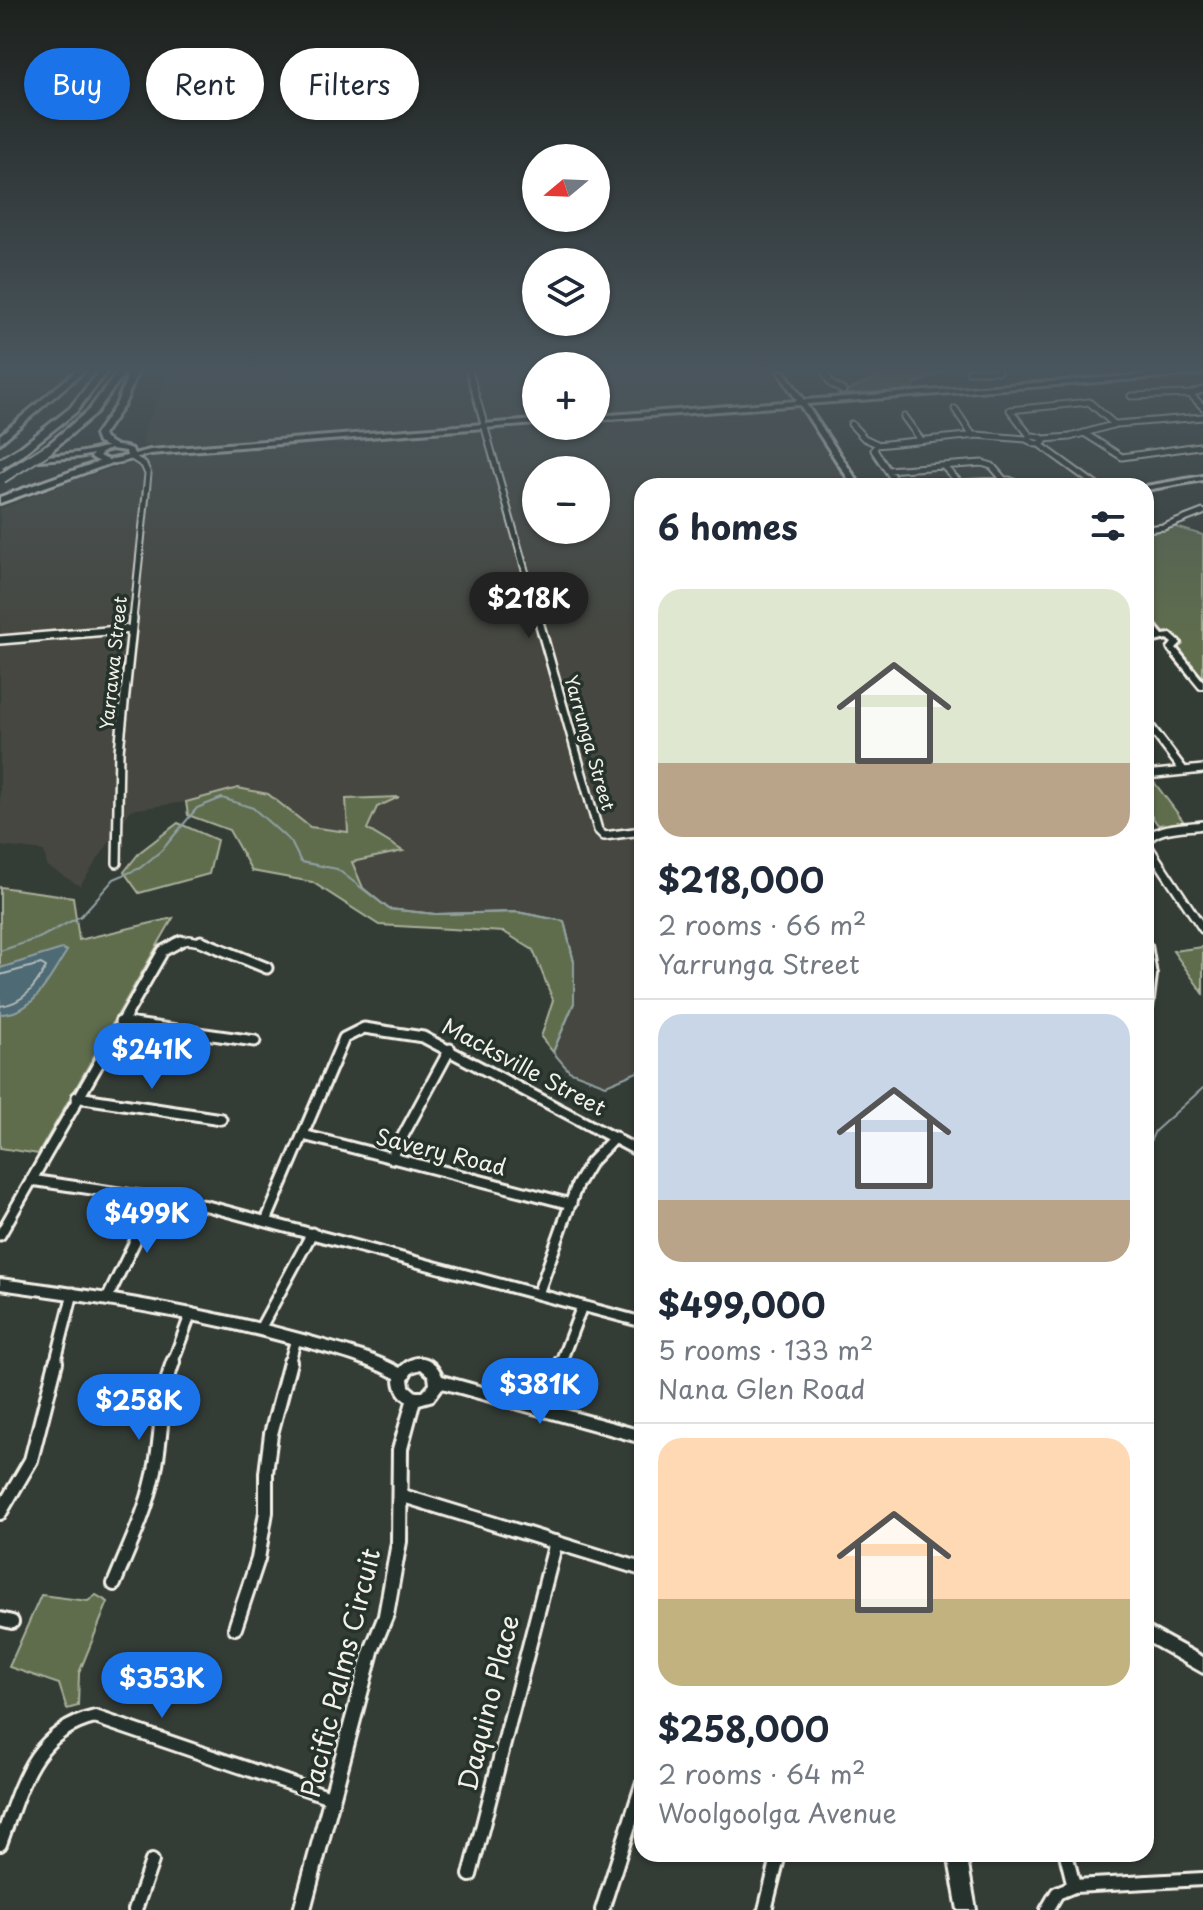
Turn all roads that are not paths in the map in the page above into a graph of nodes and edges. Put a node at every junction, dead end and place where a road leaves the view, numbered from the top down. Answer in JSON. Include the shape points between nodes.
{"nodes":[{"id":1,"x":28,"y":460,"type":"edge"},
{"id":2,"x":30,"y":460,"type":"edge"},
{"id":3,"x":61,"y":460,"type":"edge"},
{"id":4,"x":91,"y":460,"type":"edge"},
{"id":5,"x":136,"y":460,"type":"edge"},
{"id":6,"x":150,"y":460,"type":"edge"},
{"id":7,"x":495,"y":460,"type":"edge"},
{"id":8,"x":840,"y":460,"type":"edge"},
{"id":9,"x":880,"y":460,"type":"edge"},
{"id":10,"x":1065,"y":460,"type":"edge"},
{"id":11,"x":119,"y":461,"type":"joint"},
{"id":12,"x":102,"y":462,"type":"junction"},
{"id":13,"x":0,"y":463,"type":"edge"},
{"id":14,"x":143,"y":465,"type":"junction"},
{"id":15,"x":943,"y":466,"type":"junction"},
{"id":16,"x":887,"y":470,"type":"junction"},
{"id":17,"x":1,"y":478,"type":"edge"},
{"id":18,"x":852,"y":478,"type":"edge"},
{"id":19,"x":892,"y":478,"type":"edge"},
{"id":20,"x":954,"y":478,"type":"edge"},
{"id":21,"x":1002,"y":478,"type":"edge"},
{"id":22,"x":1087,"y":478,"type":"edge"},
{"id":23,"x":1203,"y":478,"type":"edge"},
{"id":24,"x":1154,"y":487,"type":"edge"},
{"id":25,"x":0,"y":500,"type":"edge"},
{"id":26,"x":1203,"y":512,"type":"edge"},
{"id":27,"x":1154,"y":528,"type":"edge"},
{"id":28,"x":131,"y":629,"type":"junction"},
{"id":29,"x":0,"y":640,"type":"edge"},
{"id":30,"x":1154,"y":642,"type":"edge"},
{"id":31,"x":1203,"y":686,"type":"edge"},
{"id":32,"x":1154,"y":732,"type":"edge"},
{"id":33,"x":1203,"y":769,"type":"edge"},
{"id":34,"x":1184,"y":771,"type":"junction"},
{"id":35,"x":1154,"y":774,"type":"edge"},
{"id":36,"x":1203,"y":825,"type":"edge"},
{"id":37,"x":634,"y":832,"type":"edge"},
{"id":38,"x":1154,"y":833,"type":"edge"},
{"id":39,"x":1154,"y":855,"type":"edge"},
{"id":40,"x":117,"y":863,"type":"dead end"},
{"id":41,"x":1203,"y":929,"type":"edge"},
{"id":42,"x":267,"y":968,"type":"dead end"},
{"id":43,"x":120,"y":1022,"type":"junction"},
{"id":44,"x":255,"y":1041,"type":"dead end"},
{"id":45,"x":450,"y":1049,"type":"junction"},
{"id":46,"x":77,"y":1097,"type":"junction"},
{"id":47,"x":221,"y":1119,"type":"dead end"},
{"id":48,"x":303,"y":1135,"type":"junction"},
{"id":49,"x":615,"y":1137,"type":"junction"},
{"id":50,"x":634,"y":1148,"type":"edge"},
{"id":51,"x":391,"y":1158,"type":"junction"},
{"id":52,"x":31,"y":1180,"type":"junction"},
{"id":53,"x":156,"y":1198,"type":"junction"},
{"id":54,"x":571,"y":1204,"type":"junction"},
{"id":55,"x":266,"y":1221,"type":"junction"},
{"id":56,"x":312,"y":1233,"type":"junction"},
{"id":57,"x":0,"y":1235,"type":"edge"},
{"id":58,"x":0,"y":1284,"type":"edge"},
{"id":59,"x":73,"y":1293,"type":"junction"},
{"id":60,"x":538,"y":1294,"type":"junction"},
{"id":61,"x":108,"y":1297,"type":"junction"},
{"id":62,"x":582,"y":1306,"type":"junction"},
{"id":63,"x":191,"y":1312,"type":"junction"},
{"id":64,"x":634,"y":1320,"type":"edge"},
{"id":65,"x":260,"y":1329,"type":"junction"},
{"id":66,"x":296,"y":1339,"type":"junction"},
{"id":67,"x":403,"y":1376,"type":"junction"},
{"id":68,"x":438,"y":1381,"type":"junction"},
{"id":69,"x":414,"y":1398,"type":"junction"},
{"id":70,"x":544,"y":1407,"type":"junction"},
{"id":71,"x":634,"y":1435,"type":"edge"},
{"id":72,"x":400,"y":1495,"type":"junction"},
{"id":73,"x":0,"y":1513,"type":"edge"},
{"id":74,"x":556,"y":1542,"type":"junction"},
{"id":75,"x":634,"y":1566,"type":"edge"},
{"id":76,"x":114,"y":1584,"type":"dead end"},
{"id":77,"x":235,"y":1628,"type":"dead end"},
{"id":78,"x":1154,"y":1637,"type":"edge"},
{"id":79,"x":1203,"y":1665,"type":"edge"},
{"id":80,"x":334,"y":1798,"type":"junction"},
{"id":81,"x":634,"y":1810,"type":"edge"},
{"id":82,"x":0,"y":1844,"type":"edge"},
{"id":83,"x":152,"y":1861,"type":"dead end"},
{"id":84,"x":777,"y":1862,"type":"edge"},
{"id":85,"x":958,"y":1862,"type":"edge"},
{"id":86,"x":1068,"y":1862,"type":"edge"},
{"id":87,"x":470,"y":1875,"type":"dead end"},
{"id":88,"x":1203,"y":1879,"type":"edge"},
{"id":89,"x":1074,"y":1886,"type":"junction"},
{"id":90,"x":135,"y":1910,"type":"edge"},
{"id":91,"x":302,"y":1910,"type":"edge"},
{"id":92,"x":602,"y":1910,"type":"edge"},
{"id":93,"x":765,"y":1910,"type":"edge"},
{"id":94,"x":967,"y":1910,"type":"edge"},
{"id":95,"x":1047,"y":1910,"type":"edge"}],
"edges":[{"from":1,"to":13,"type":"main road"},
{"from":2,"to":17,"type":"highway","bridge":true},
{"from":3,"to":13,"type":"main road"},
{"from":4,"to":12,"type":"main road"},
{"from":5,"to":14,"type":"street"},
{"from":6,"to":14,"type":"main road"},
{"from":7,"to":37,"type":"street","name":"Yarrunga Street","via":[[598,830],[604,836]]},
{"from":8,"to":18,"type":"main road"},
{"from":9,"to":16,"type":"street"},
{"from":10,"to":22,"type":"street"},
{"from":11,"to":12,"type":"main road"},
{"from":11,"to":14,"type":"street"},
{"from":12,"to":25,"type":"highway"},
{"from":14,"to":28,"type":"street","name":"Yarrawa Street","via":[[148,474]]},
{"from":15,"to":16,"type":"street"},
{"from":15,"to":20,"type":"street"},
{"from":15,"to":21,"type":"street","via":[[986,463]]},
{"from":16,"to":19,"type":"street"},
{"from":23,"to":24,"type":"street"},
{"from":26,"to":27,"type":"street"},
{"from":28,"to":29,"type":"street"},
{"from":28,"to":40,"type":"street","name":"Yarrawa Street","via":[[119,751]]},
{"from":30,"to":31,"type":"street","via":[[1172,648]]},
{"from":32,"to":34,"type":"street"},
{"from":33,"to":34,"type":"street"},
{"from":34,"to":35,"type":"street"},
{"from":36,"to":38,"type":"street"},
{"from":39,"to":41,"type":"street"},
{"from":42,"to":43,"type":"street","via":[[202,940],[178,942],[163,951]]},
{"from":43,"to":44,"type":"street"},
{"from":43,"to":46,"type":"street"},
{"from":45,"to":48,"type":"street","name":"Macksville Street","via":[[404,1033],[364,1028],[350,1033]]},
{"from":45,"to":49,"type":"street","name":"Macksville Street"},
{"from":45,"to":51,"type":"street"},
{"from":46,"to":47,"type":"street"},
{"from":46,"to":52,"type":"street"},
{"from":48,"to":51,"type":"street","name":"Savery Road"},
{"from":48,"to":55,"type":"street","name":"Macksville Street"},
{"from":49,"to":50,"type":"street","name":"Macksville Street"},
{"from":49,"to":54,"type":"street","via":[[590,1163]]},
{"from":51,"to":54,"type":"street","name":"Savery Road"},
{"from":52,"to":53,"type":"street"},
{"from":52,"to":57,"type":"street"},
{"from":53,"to":55,"type":"street"},
{"from":53,"to":61,"type":"street"},
{"from":54,"to":60,"type":"street"},
{"from":55,"to":56,"type":"street"},
{"from":56,"to":60,"type":"street"},
{"from":56,"to":65,"type":"street"},
{"from":58,"to":59,"type":"street"},
{"from":59,"to":61,"type":"street"},
{"from":59,"to":73,"type":"street","via":[[31,1460]]},
{"from":60,"to":62,"type":"street"},
{"from":61,"to":63,"type":"street"},
{"from":62,"to":64,"type":"street"},
{"from":62,"to":70,"type":"street"},
{"from":63,"to":65,"type":"street"},
{"from":63,"to":76,"type":"street","via":[[165,1383],[154,1476]]},
{"from":65,"to":66,"type":"street"},
{"from":66,"to":67,"type":"street","via":[[381,1364]]},
{"from":66,"to":77,"type":"street","via":[[271,1434],[258,1559]]},
{"from":67,"to":68,"type":"street","via":[[413,1366],[425,1365]]},
{"from":67,"to":69,"type":"street","via":[[402,1388]]},
{"from":68,"to":69,"type":"street","via":[[430,1394]]},
{"from":68,"to":70,"type":"street"},
{"from":69,"to":72,"type":"street","name":"Pacific Palms Circuit","via":[[400,1449]]},
{"from":70,"to":71,"type":"street"},
{"from":72,"to":74,"type":"street"},
{"from":72,"to":80,"type":"street","name":"Pacific Palms Circuit","via":[[399,1542],[386,1615],[371,1652]]},
{"from":74,"to":75,"type":"street"},
{"from":74,"to":87,"type":"street","name":"Daquino Place"},
{"from":78,"to":79,"type":"street"},
{"from":80,"to":82,"type":"street","via":[[95,1717],[82,1718],[46,1741]]},
{"from":80,"to":91,"type":"street","name":"Pacific Palms Circuit"},
{"from":81,"to":92,"type":"street"},
{"from":83,"to":90,"type":"street"},
{"from":84,"to":93,"type":"street"},
{"from":85,"to":94,"type":"main road"},
{"from":86,"to":89,"type":"street"},
{"from":88,"to":89,"type":"street"},
{"from":89,"to":95,"type":"street","via":[[1057,1893]]}]}
